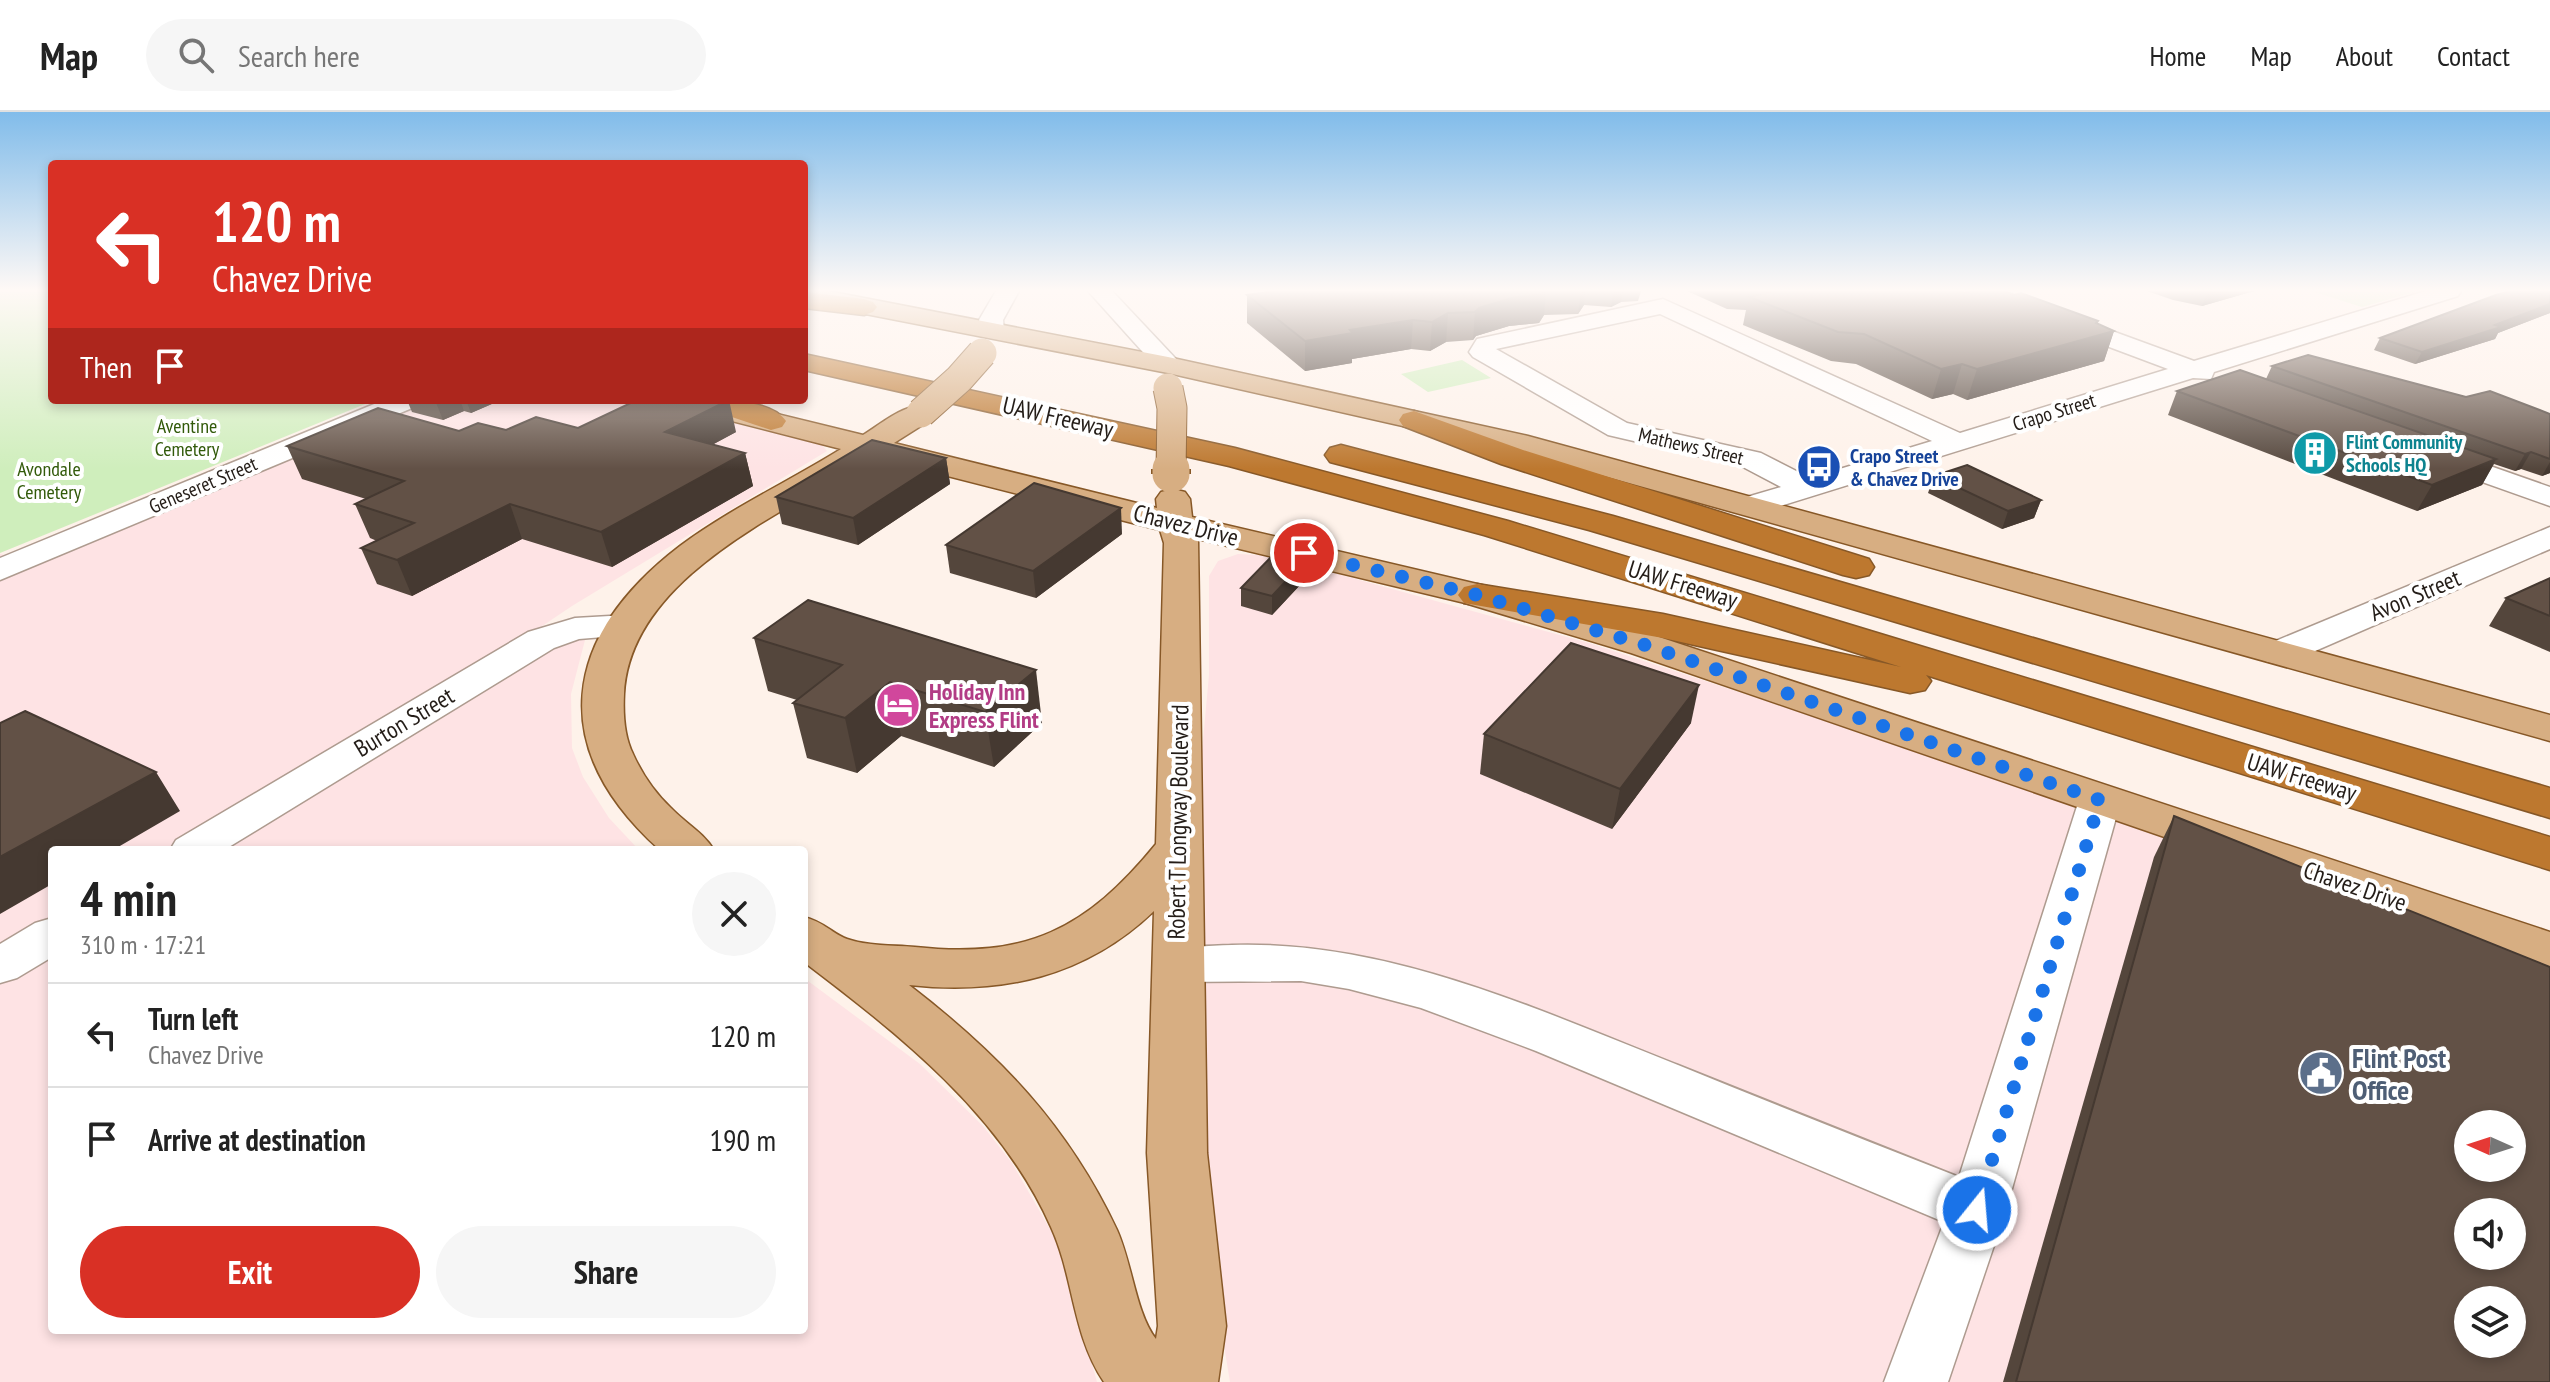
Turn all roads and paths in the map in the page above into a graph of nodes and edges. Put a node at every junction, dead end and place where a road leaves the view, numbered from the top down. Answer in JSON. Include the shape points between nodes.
{"nodes":[{"id":1,"x":867,"y":350,"type":"edge"},
{"id":2,"x":981,"y":350,"type":"edge"},
{"id":3,"x":1031,"y":350,"type":"edge"},
{"id":4,"x":1147,"y":350,"type":"edge"},
{"id":5,"x":1483,"y":350,"type":"edge"},
{"id":6,"x":1759,"y":350,"type":"edge"},
{"id":7,"x":2139,"y":350,"type":"edge"},
{"id":8,"x":2256,"y":350,"type":"edge"},
{"id":9,"x":808,"y":363,"type":"edge"},
{"id":10,"x":2192,"y":370,"type":"junction"},
{"id":11,"x":1168,"y":376,"type":"junction"},
{"id":12,"x":2239,"y":385,"type":"edge"},
{"id":13,"x":397,"y":404,"type":"edge"},
{"id":14,"x":701,"y":404,"type":"edge"},
{"id":15,"x":722,"y":404,"type":"edge"},
{"id":16,"x":1414,"y":420,"type":"junction"},
{"id":17,"x":771,"y":421,"type":"junction"},
{"id":18,"x":1618,"y":429,"type":"junction"},
{"id":19,"x":1957,"y":442,"type":"junction"},
{"id":20,"x":866,"y":445,"type":"junction"},
{"id":21,"x":2416,"y":449,"type":"edge"},
{"id":22,"x":1573,"y":457,"type":"junction"},
{"id":23,"x":1806,"y":488,"type":"junction"},
{"id":24,"x":2550,"y":497,"type":"edge"},
{"id":25,"x":1751,"y":506,"type":"junction"},
{"id":26,"x":1175,"y":523,"type":"junction"},
{"id":27,"x":2550,"y":537,"type":"edge"},
{"id":28,"x":0,"y":570,"type":"edge"},
{"id":29,"x":1477,"y":595,"type":"junction"},
{"id":30,"x":627,"y":626,"type":"junction"},
{"id":31,"x":2279,"y":653,"type":"junction"},
{"id":32,"x":2550,"y":728,"type":"edge"},
{"id":33,"x":2550,"y":793,"type":"edge"},
{"id":34,"x":2100,"y":800,"type":"junction"},
{"id":35,"x":2550,"y":803,"type":"edge"},
{"id":36,"x":199,"y":846,"type":"edge"},
{"id":37,"x":685,"y":846,"type":"edge"},
{"id":38,"x":1178,"y":849,"type":"junction"},
{"id":39,"x":2550,"y":855,"type":"edge"},
{"id":40,"x":48,"y":937,"type":"edge"},
{"id":41,"x":818,"y":945,"type":"edge"},
{"id":42,"x":2550,"y":951,"type":"edge"},
{"id":43,"x":1177,"y":965,"type":"junction"},
{"id":44,"x":0,"y":966,"type":"edge"},
{"id":45,"x":1977,"y":1210,"type":"junction"},
{"id":46,"x":1146,"y":1382,"type":"edge"},
{"id":47,"x":1183,"y":1382,"type":"edge"},
{"id":48,"x":1916,"y":1382,"type":"edge"}],
"edges":[{"from":1,"to":35,"type":"highway","name":"UAW Freeway","via":[[1223,425],[1469,487]]},
{"from":2,"to":20,"type":"main road","bridge":true,"via":[[959,379],[921,413]]},
{"from":3,"to":11,"type":"main road"},
{"from":4,"to":11,"type":"street"},
{"from":5,"to":18,"type":"street","name":"Mathews Street"},
{"from":6,"to":19,"type":"street","name":"Mathews Street"},
{"from":7,"to":10,"type":"street"},
{"from":8,"to":10,"type":"street","name":"Crapo Street"},
{"from":9,"to":39,"type":"highway","name":"UAW Freeway","via":[[1221,454],[1496,528]]},
{"from":10,"to":12,"type":"street"},
{"from":10,"to":19,"type":"street","name":"Crapo Street"},
{"from":11,"to":16,"type":"main road"},
{"from":11,"to":26,"type":"main road","name":"Robert T Longway Boulevard","bridge":true},
{"from":13,"to":28,"type":"street","name":"Geneseret Street"},
{"from":14,"to":17,"type":"main road","name":"Chavez Drive"},
{"from":15,"to":17,"type":"highway"},
{"from":16,"to":22,"type":"main road"},
{"from":16,"to":33,"type":"highway","via":[[1512,457]]},
{"from":17,"to":20,"type":"main road","name":"Chavez Drive"},
{"from":18,"to":22,"type":"street","name":"Mathews Street"},
{"from":18,"to":23,"type":"street","name":"Mathews Street","via":[[1751,459]]},
{"from":19,"to":23,"type":"street","name":"Crapo Street"},
{"from":20,"to":26,"type":"main road","name":"Chavez Drive"},
{"from":20,"to":30,"type":"main road","via":[[698,550],[656,587]]},
{"from":21,"to":24,"type":"street"},
{"from":22,"to":25,"type":"main road"},
{"from":23,"to":25,"type":"street","name":"Crapo Street"},
{"from":25,"to":31,"type":"main road"},
{"from":26,"to":29,"type":"main road","name":"Chavez Drive"},
{"from":26,"to":38,"type":"main road","name":"Robert T Longway Boulevard","via":[[1182,543]]},
{"from":27,"to":31,"type":"street","name":"Avon Street"},
{"from":29,"to":34,"type":"main road","name":"Chavez Drive","via":[[1645,645]]},
{"from":29,"to":39,"type":"highway","via":[[1663,626],[1948,690]]},
{"from":30,"to":36,"type":"street","name":"Burton Street","via":[[558,633]]},
{"from":30,"to":37,"type":"main road","via":[[607,668],[602,693],[604,743],[628,791]]},
{"from":31,"to":32,"type":"main road"},
{"from":34,"to":42,"type":"main road","name":"Chavez Drive"},
{"from":34,"to":45,"type":"street"},
{"from":38,"to":41,"type":"main road","via":[[1113,920],[1080,943],[1044,958],[965,971],[920,969]]},
{"from":38,"to":43,"type":"main road","name":"Robert T Longway Boulevard"},
{"from":40,"to":44,"type":"street"},
{"from":41,"to":46,"type":"main road","via":[[953,1052],[1031,1138],[1096,1257],[1118,1342]]},
{"from":43,"to":45,"type":"street","via":[[1265,961],[1389,980],[1499,1015]]},
{"from":43,"to":47,"type":"main road","name":"Robert T Longway Boulevard","via":[[1177,1153],[1192,1326]]},
{"from":45,"to":48,"type":"street"}]}
